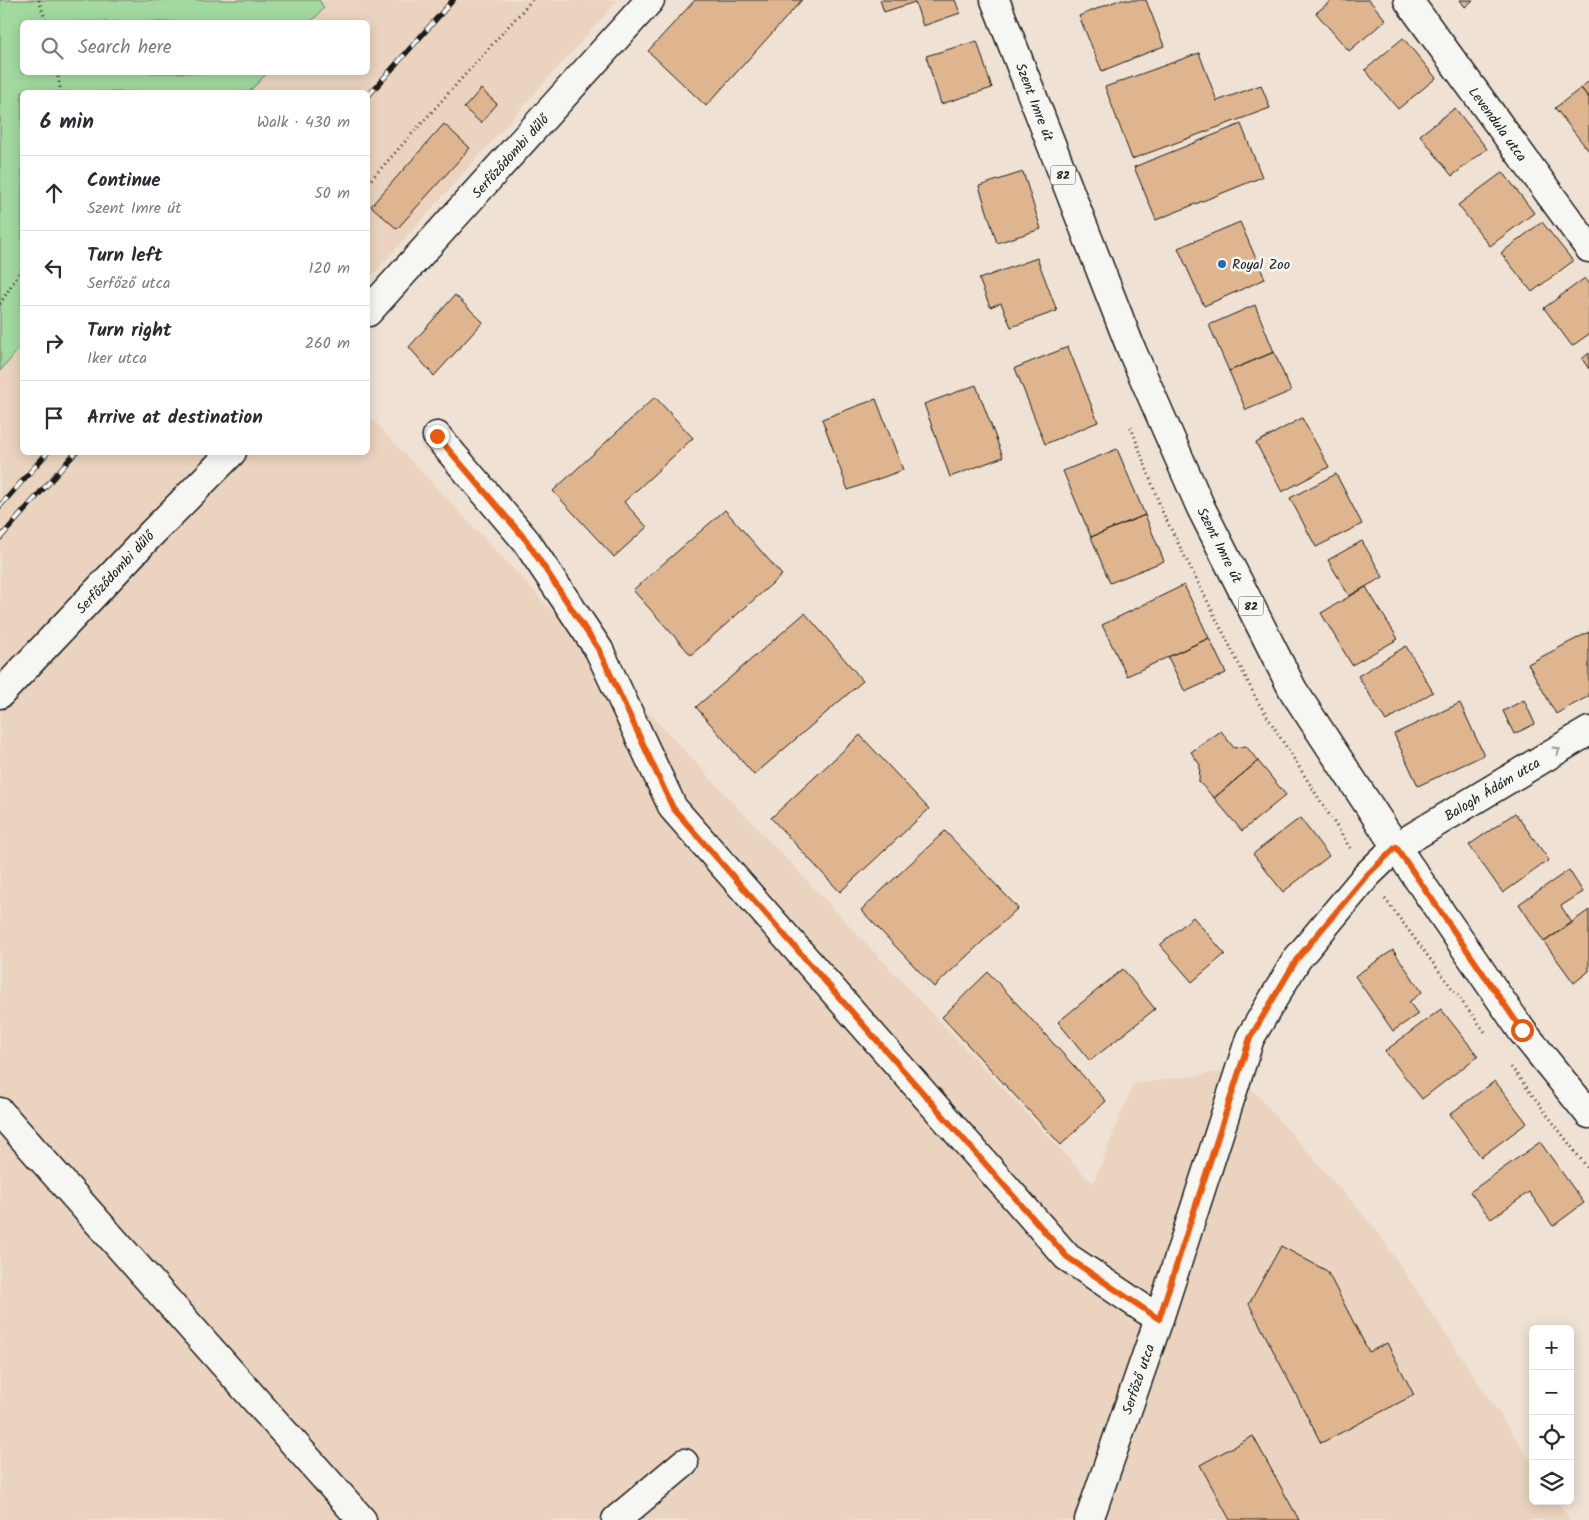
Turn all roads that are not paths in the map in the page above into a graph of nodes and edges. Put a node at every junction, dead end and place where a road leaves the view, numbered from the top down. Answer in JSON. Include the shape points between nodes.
{"nodes":[{"id":1,"x":650,"y":0,"type":"edge"},
{"id":2,"x":995,"y":0,"type":"edge"},
{"id":3,"x":1408,"y":0,"type":"edge"},
{"id":4,"x":1585,"y":233,"type":"edge"},
{"id":5,"x":370,"y":310,"type":"edge"},
{"id":6,"x":437,"y":436,"type":"dead end"},
{"id":7,"x":229,"y":455,"type":"edge"},
{"id":8,"x":0,"y":694,"type":"edge"},
{"id":9,"x":1589,"y":731,"type":"edge"},
{"id":10,"x":1396,"y":847,"type":"junction"},
{"id":11,"x":0,"y":1112,"type":"edge"},
{"id":12,"x":1589,"y":1114,"type":"edge"},
{"id":13,"x":1159,"y":1319,"type":"junction"},
{"id":14,"x":684,"y":1463,"type":"dead end"},
{"id":15,"x":362,"y":1520,"type":"edge"},
{"id":16,"x":616,"y":1520,"type":"edge"},
{"id":17,"x":1089,"y":1520,"type":"edge"}],
"edges":[{"from":1,"to":5,"type":"street","name":"Serfőződombi dűlő"},
{"from":2,"to":10,"type":"street","name":"Szent Imre út","number":"82","via":[[1132,351],[1201,508],[1293,690]]},
{"from":3,"to":4,"type":"street","name":"Levendula utca"},
{"from":6,"to":13,"type":"street","via":[[526,540],[599,650],[673,808],[1067,1257]]},
{"from":7,"to":8,"type":"street","name":"Serfőződombi dűlő"},
{"from":10,"to":9,"type":"street","name":"Balogh Ádám utca","one_way":true},
{"from":10,"to":12,"type":"street","name":"Szent Imre út","number":"82","via":[[1522,1030]]},
{"from":10,"to":13,"type":"street","name":"Serfőző utca","via":[[1367,875],[1297,959],[1250,1038]]},
{"from":11,"to":15,"type":"street"},
{"from":13,"to":17,"type":"street","name":"Serfőző utca"},
{"from":14,"to":16,"type":"street"}]}
